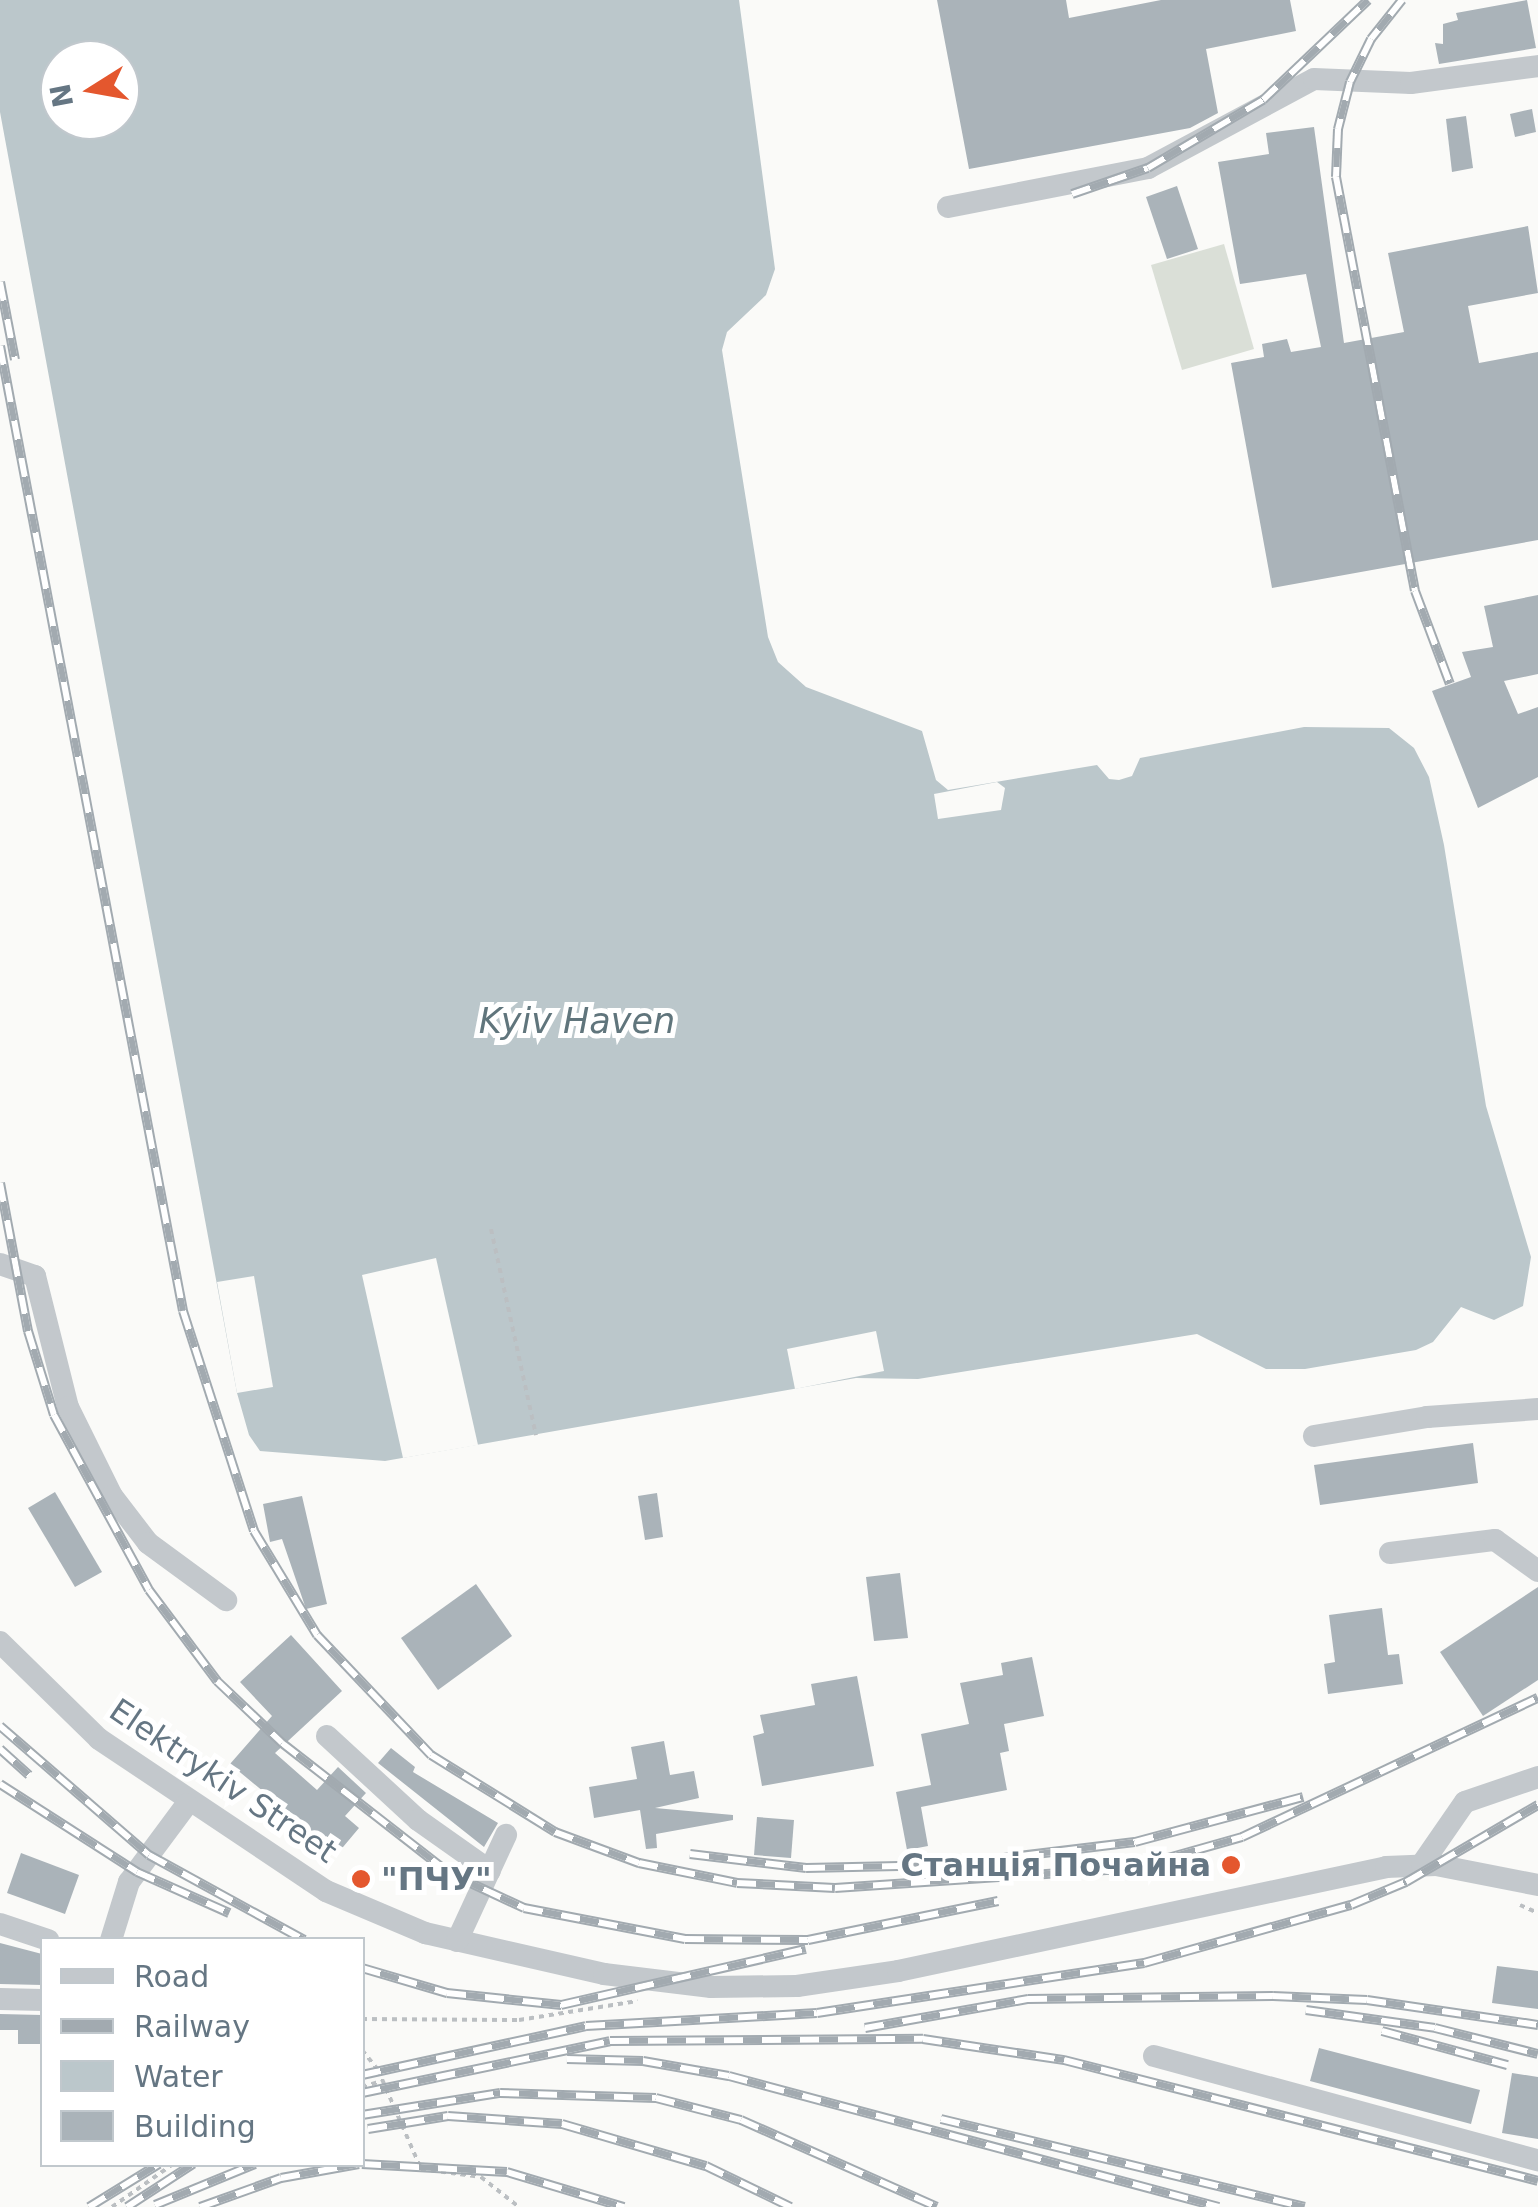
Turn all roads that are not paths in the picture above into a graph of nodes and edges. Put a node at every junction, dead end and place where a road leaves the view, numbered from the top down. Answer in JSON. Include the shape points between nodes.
{"nodes":[{"id":1,"x":1538,"y":66,"type":"edge"},
{"id":2,"x":948,"y":207,"type":"dead end"},
{"id":3,"x":0,"y":1264,"type":"edge"},
{"id":4,"x":1538,"y":1409,"type":"edge"},
{"id":5,"x":1314,"y":1436,"type":"dead end"},
{"id":6,"x":1390,"y":1553,"type":"dead end"},
{"id":7,"x":1538,"y":1571,"type":"edge"},
{"id":8,"x":226,"y":1600,"type":"dead end"},
{"id":9,"x":0,"y":1642,"type":"edge"},
{"id":10,"x":326,"y":1736,"type":"dead end"},
{"id":11,"x":1538,"y":1777,"type":"edge"},
{"id":12,"x":187,"y":1804,"type":"junction"},
{"id":13,"x":506,"y":1836,"type":"dead end"},
{"id":14,"x":1429,"y":1864,"type":"junction"},
{"id":15,"x":490,"y":1871,"type":"junction"},
{"id":16,"x":1538,"y":1885,"type":"edge"},
{"id":17,"x":0,"y":1924,"type":"edge"},
{"id":18,"x":40,"y":1937,"type":"edge"},
{"id":19,"x":112,"y":1937,"type":"edge"},
{"id":20,"x":457,"y":1942,"type":"junction"},
{"id":21,"x":0,"y":1998,"type":"edge"},
{"id":22,"x":40,"y":2000,"type":"edge"},
{"id":23,"x":1154,"y":2056,"type":"dead end"},
{"id":24,"x":1538,"y":2160,"type":"edge"}],
"edges":[{"from":1,"to":2,"type":"street","via":[[1410,84],[1314,79],[1148,168]]},
{"from":3,"to":8,"type":"street","via":[[35,1276],[68,1407],[112,1496],[148,1542]]},
{"from":4,"to":5,"type":"street","via":[[1427,1417]]},
{"from":6,"to":7,"type":"street","via":[[1495,1540]]},
{"from":9,"to":12,"type":"street","name":"Elektrykiv Street","via":[[99,1739]]},
{"from":10,"to":15,"type":"street","via":[[418,1820]]},
{"from":11,"to":14,"type":"street","via":[[1465,1802]]},
{"from":12,"to":19,"type":"street","via":[[129,1882]]},
{"from":12,"to":20,"type":"street","name":"Elektrykiv Street","via":[[326,1891]]},
{"from":13,"to":15,"type":"street"},
{"from":14,"to":16,"type":"street"},
{"from":14,"to":20,"type":"street","name":"Elektrykiv Street","via":[[1293,1883],[898,1971],[797,1986],[658,1982]]},
{"from":15,"to":20,"type":"street"},
{"from":17,"to":18,"type":"street"},
{"from":21,"to":22,"type":"street"},
{"from":23,"to":24,"type":"street"}]}
